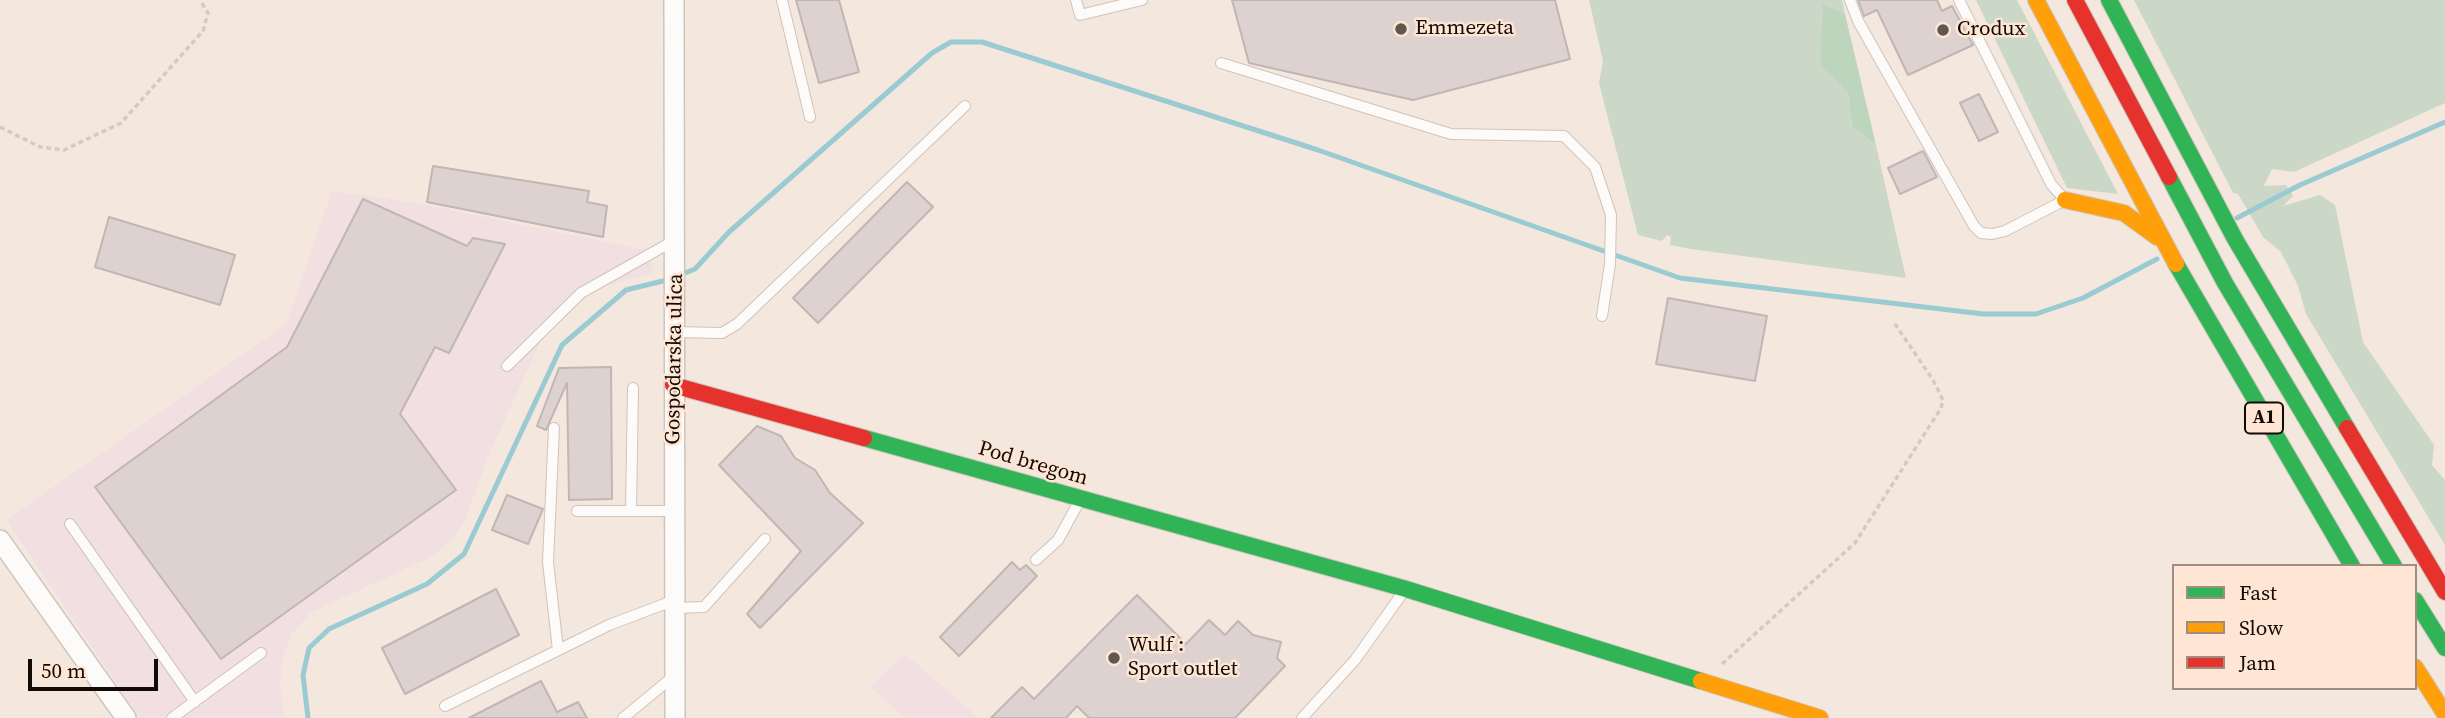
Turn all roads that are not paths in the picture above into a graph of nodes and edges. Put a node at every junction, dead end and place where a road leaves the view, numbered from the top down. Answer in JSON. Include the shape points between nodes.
{"nodes":[{"id":1,"x":674,"y":0,"type":"edge"},
{"id":2,"x":782,"y":0,"type":"edge"},
{"id":3,"x":1076,"y":0,"type":"edge"},
{"id":4,"x":1142,"y":0,"type":"edge"},
{"id":5,"x":1850,"y":0,"type":"edge"},
{"id":6,"x":1959,"y":0,"type":"edge"},
{"id":7,"x":2036,"y":0,"type":"edge"},
{"id":8,"x":2075,"y":0,"type":"edge"},
{"id":9,"x":2109,"y":0,"type":"edge"},
{"id":10,"x":1221,"y":63,"type":"dead end"},
{"id":11,"x":965,"y":106,"type":"dead end"},
{"id":12,"x":810,"y":117,"type":"dead end"},
{"id":13,"x":2065,"y":200,"type":"junction"},
{"id":14,"x":676,"y":240,"type":"junction"},
{"id":15,"x":2163,"y":242,"type":"junction"},
{"id":16,"x":1602,"y":316,"type":"dead end"},
{"id":17,"x":675,"y":332,"type":"junction"},
{"id":18,"x":507,"y":366,"type":"dead end"},
{"id":19,"x":673,"y":385,"type":"junction"},
{"id":20,"x":633,"y":388,"type":"dead end"},
{"id":21,"x":554,"y":428,"type":"dead end"},
{"id":22,"x":1080,"y":499,"type":"junction"},
{"id":23,"x":577,"y":511,"type":"dead end"},
{"id":24,"x":631,"y":511,"type":"junction"},
{"id":25,"x":674,"y":511,"type":"junction"},
{"id":26,"x":70,"y":524,"type":"dead end"},
{"id":27,"x":765,"y":539,"type":"dead end"},
{"id":28,"x":0,"y":540,"type":"edge"},
{"id":29,"x":1036,"y":561,"type":"dead end"},
{"id":30,"x":2351,"y":564,"type":"edge"},
{"id":31,"x":2393,"y":564,"type":"edge"},
{"id":32,"x":1406,"y":589,"type":"junction"},
{"id":33,"x":2445,"y":592,"type":"edge"},
{"id":34,"x":2417,"y":603,"type":"edge"},
{"id":35,"x":675,"y":604,"type":"junction"},
{"id":36,"x":2445,"y":648,"type":"edge"},
{"id":37,"x":558,"y":650,"type":"junction"},
{"id":38,"x":261,"y":653,"type":"dead end"},
{"id":39,"x":2417,"y":670,"type":"edge"},
{"id":40,"x":675,"y":675,"type":"junction"},
{"id":41,"x":195,"y":702,"type":"junction"},
{"id":42,"x":445,"y":706,"type":"dead end"},
{"id":43,"x":2445,"y":714,"type":"edge"},
{"id":44,"x":674,"y":717,"type":"edge"},
{"id":45,"x":126,"y":718,"type":"edge"},
{"id":46,"x":172,"y":718,"type":"edge"},
{"id":47,"x":623,"y":718,"type":"edge"},
{"id":48,"x":1301,"y":718,"type":"edge"},
{"id":49,"x":1819,"y":718,"type":"edge"}],
"edges":[{"from":1,"to":14,"type":"street","name":"Gospodarska ulica"},
{"from":2,"to":12,"type":"lane"},
{"from":3,"to":4,"type":"lane","via":[[1080,15]]},
{"from":5,"to":13,"type":"lane","via":[[1981,233],[2005,231]]},
{"from":6,"to":13,"type":"lane","via":[[2051,184]]},
{"from":7,"to":15,"type":"main road","number":"A1"},
{"from":8,"to":31,"type":"main road","number":"A1","via":[[2210,254]]},
{"from":9,"to":33,"type":"main road","via":[[2235,239]]},
{"from":10,"to":16,"type":"lane","via":[[1451,134],[1564,136],[1595,167],[1611,215]]},
{"from":11,"to":17,"type":"lane","via":[[737,324],[722,333]]},
{"from":13,"to":15,"type":"main road","via":[[2124,213]]},
{"from":14,"to":17,"type":"street","name":"Gospodarska ulica"},
{"from":14,"to":18,"type":"lane","via":[[581,293]]},
{"from":15,"to":30,"type":"main road","number":"A1"},
{"from":17,"to":19,"type":"street","name":"Gospodarska ulica"},
{"from":19,"to":22,"type":"main road","name":"Pod bregom"},
{"from":19,"to":25,"type":"street","name":"Gospodarska ulica"},
{"from":20,"to":24,"type":"lane"},
{"from":21,"to":37,"type":"lane","via":[[548,562]]},
{"from":22,"to":29,"type":"lane","via":[[1067,528]]},
{"from":22,"to":32,"type":"main road","name":"Pod bregom"},
{"from":23,"to":24,"type":"lane"},
{"from":24,"to":25,"type":"lane"},
{"from":25,"to":35,"type":"street","name":"Gospodarska ulica"},
{"from":26,"to":41,"type":"lane"},
{"from":27,"to":35,"type":"lane","via":[[704,607]]},
{"from":28,"to":45,"type":"street"},
{"from":32,"to":48,"type":"lane","via":[[1355,660]]},
{"from":32,"to":49,"type":"main road","name":"Pod bregom"},
{"from":34,"to":36,"type":"main road"},
{"from":35,"to":37,"type":"lane","via":[[609,625]]},
{"from":35,"to":40,"type":"street","name":"Gospodarska ulica"},
{"from":37,"to":42,"type":"lane"},
{"from":38,"to":41,"type":"lane"},
{"from":39,"to":43,"type":"main road"},
{"from":40,"to":44,"type":"street","name":"Gospodarska ulica"},
{"from":40,"to":47,"type":"lane"},
{"from":41,"to":46,"type":"lane"}]}
